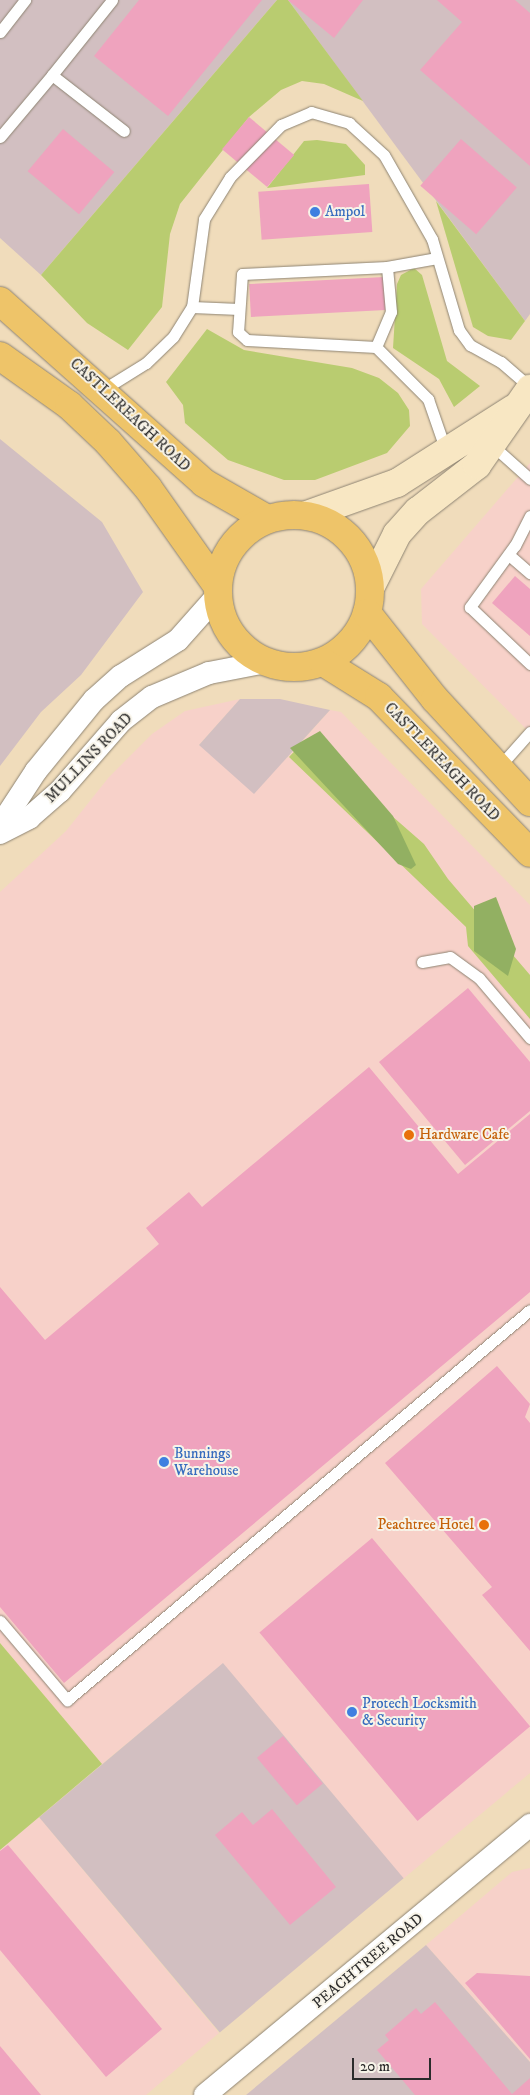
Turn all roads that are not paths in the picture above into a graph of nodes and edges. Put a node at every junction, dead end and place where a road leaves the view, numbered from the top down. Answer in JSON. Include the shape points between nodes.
{"nodes":[{"id":1,"x":25,"y":0,"type":"edge"},
{"id":2,"x":112,"y":0,"type":"edge"},
{"id":3,"x":0,"y":32,"type":"edge"},
{"id":4,"x":52,"y":75,"type":"junction"},
{"id":5,"x":124,"y":131,"type":"dead end"},
{"id":6,"x":0,"y":136,"type":"edge"},
{"id":7,"x":437,"y":258,"type":"junction"},
{"id":8,"x":387,"y":267,"type":"junction"},
{"id":9,"x":0,"y":302,"type":"edge"},
{"id":10,"x":192,"y":308,"type":"junction"},
{"id":11,"x":238,"y":309,"type":"junction"},
{"id":12,"x":376,"y":347,"type":"junction"},
{"id":13,"x":0,"y":356,"type":"edge"},
{"id":14,"x":104,"y":389,"type":"junction"},
{"id":15,"x":524,"y":395,"type":"edge"},
{"id":16,"x":492,"y":445,"type":"junction"},
{"id":17,"x":446,"y":451,"type":"junction"},
{"id":18,"x":530,"y":479,"type":"edge"},
{"id":19,"x":307,"y":515,"type":"junction"},
{"id":20,"x":530,"y":516,"type":"edge"},
{"id":21,"x":267,"y":519,"type":"junction"},
{"id":22,"x":509,"y":554,"type":"junction"},
{"id":23,"x":530,"y":573,"type":"edge"},
{"id":24,"x":371,"y":586,"type":"junction"},
{"id":25,"x":218,"y":591,"type":"junction"},
{"id":26,"x":367,"y":613,"type":"junction"},
{"id":27,"x":266,"y":662,"type":"junction"},
{"id":28,"x":323,"y":662,"type":"junction"},
{"id":29,"x":530,"y":664,"type":"edge"},
{"id":30,"x":530,"y":732,"type":"edge"},
{"id":31,"x":498,"y":769,"type":"junction"},
{"id":32,"x":530,"y":802,"type":"edge"},
{"id":33,"x":0,"y":826,"type":"edge"},
{"id":34,"x":0,"y":833,"type":"edge"},
{"id":35,"x":530,"y":853,"type":"edge"},
{"id":36,"x":422,"y":962,"type":"dead end"},
{"id":37,"x":530,"y":1038,"type":"edge"},
{"id":38,"x":530,"y":1310,"type":"edge"},
{"id":39,"x":0,"y":1621,"type":"edge"},
{"id":40,"x":530,"y":1825,"type":"edge"},
{"id":41,"x":205,"y":2095,"type":"edge"}],
"edges":[{"from":1,"to":3,"type":"lane"},
{"from":2,"to":4,"type":"lane"},
{"from":4,"to":5,"type":"lane"},
{"from":4,"to":6,"type":"lane"},
{"from":7,"to":8,"type":"lane"},
{"from":7,"to":10,"type":"lane","via":[[413,200],[384,155],[349,123],[311,112],[281,124],[230,177],[209,211],[196,256]]},
{"from":7,"to":15,"type":"lane","via":[[459,330],[470,345],[502,362]]},
{"from":8,"to":11,"type":"lane","via":[[242,274]]},
{"from":8,"to":12,"type":"lane","via":[[391,312]]},
{"from":9,"to":14,"type":"main road","name":"CASTLEREAGH ROAD"},
{"from":10,"to":11,"type":"lane"},
{"from":10,"to":14,"type":"lane","via":[[173,337],[146,363]]},
{"from":11,"to":12,"type":"lane","via":[[238,332],[247,340]]},
{"from":12,"to":17,"type":"lane","via":[[428,399]]},
{"from":13,"to":25,"type":"main road","via":[[69,405],[108,442],[148,488]]},
{"from":14,"to":21,"type":"main road","name":"CASTLEREAGH ROAD","via":[[204,482]]},
{"from":15,"to":16,"type":"street"},
{"from":15,"to":17,"type":"street"},
{"from":16,"to":18,"type":"lane"},
{"from":16,"to":24,"type":"street","via":[[477,465],[401,529]]},
{"from":17,"to":19,"type":"street","via":[[397,483]]},
{"from":19,"to":21,"type":"main road"},
{"from":19,"to":24,"type":"main road","via":[[339,528],[352,540],[362,553]]},
{"from":20,"to":22,"type":"lane"},
{"from":21,"to":25,"type":"main road","via":[[238,539],[228,553]]},
{"from":22,"to":23,"type":"lane"},
{"from":22,"to":29,"type":"lane","via":[[470,606]]},
{"from":24,"to":26,"type":"main road"},
{"from":25,"to":27,"type":"main road","via":[[232,636]]},
{"from":25,"to":33,"type":"street","name":"MULLINS ROAD","via":[[178,640],[122,676],[94,700],[36,771]]},
{"from":26,"to":28,"type":"main road","via":[[346,648]]},
{"from":26,"to":31,"type":"main road"},
{"from":27,"to":28,"type":"main road","via":[[294,668]]},
{"from":27,"to":34,"type":"street","name":"MULLINS ROAD","via":[[196,676],[152,697],[121,721],[60,791],[30,818]]},
{"from":28,"to":35,"type":"main road","name":"CASTLEREAGH ROAD","via":[[379,697]]},
{"from":30,"to":31,"type":"lane"},
{"from":31,"to":32,"type":"main road"},
{"from":36,"to":37,"type":"lane","via":[[450,957],[479,978]]},
{"from":38,"to":39,"type":"lane","via":[[67,1700]]},
{"from":40,"to":41,"type":"street","name":"PEACHTREE ROAD"}]}
